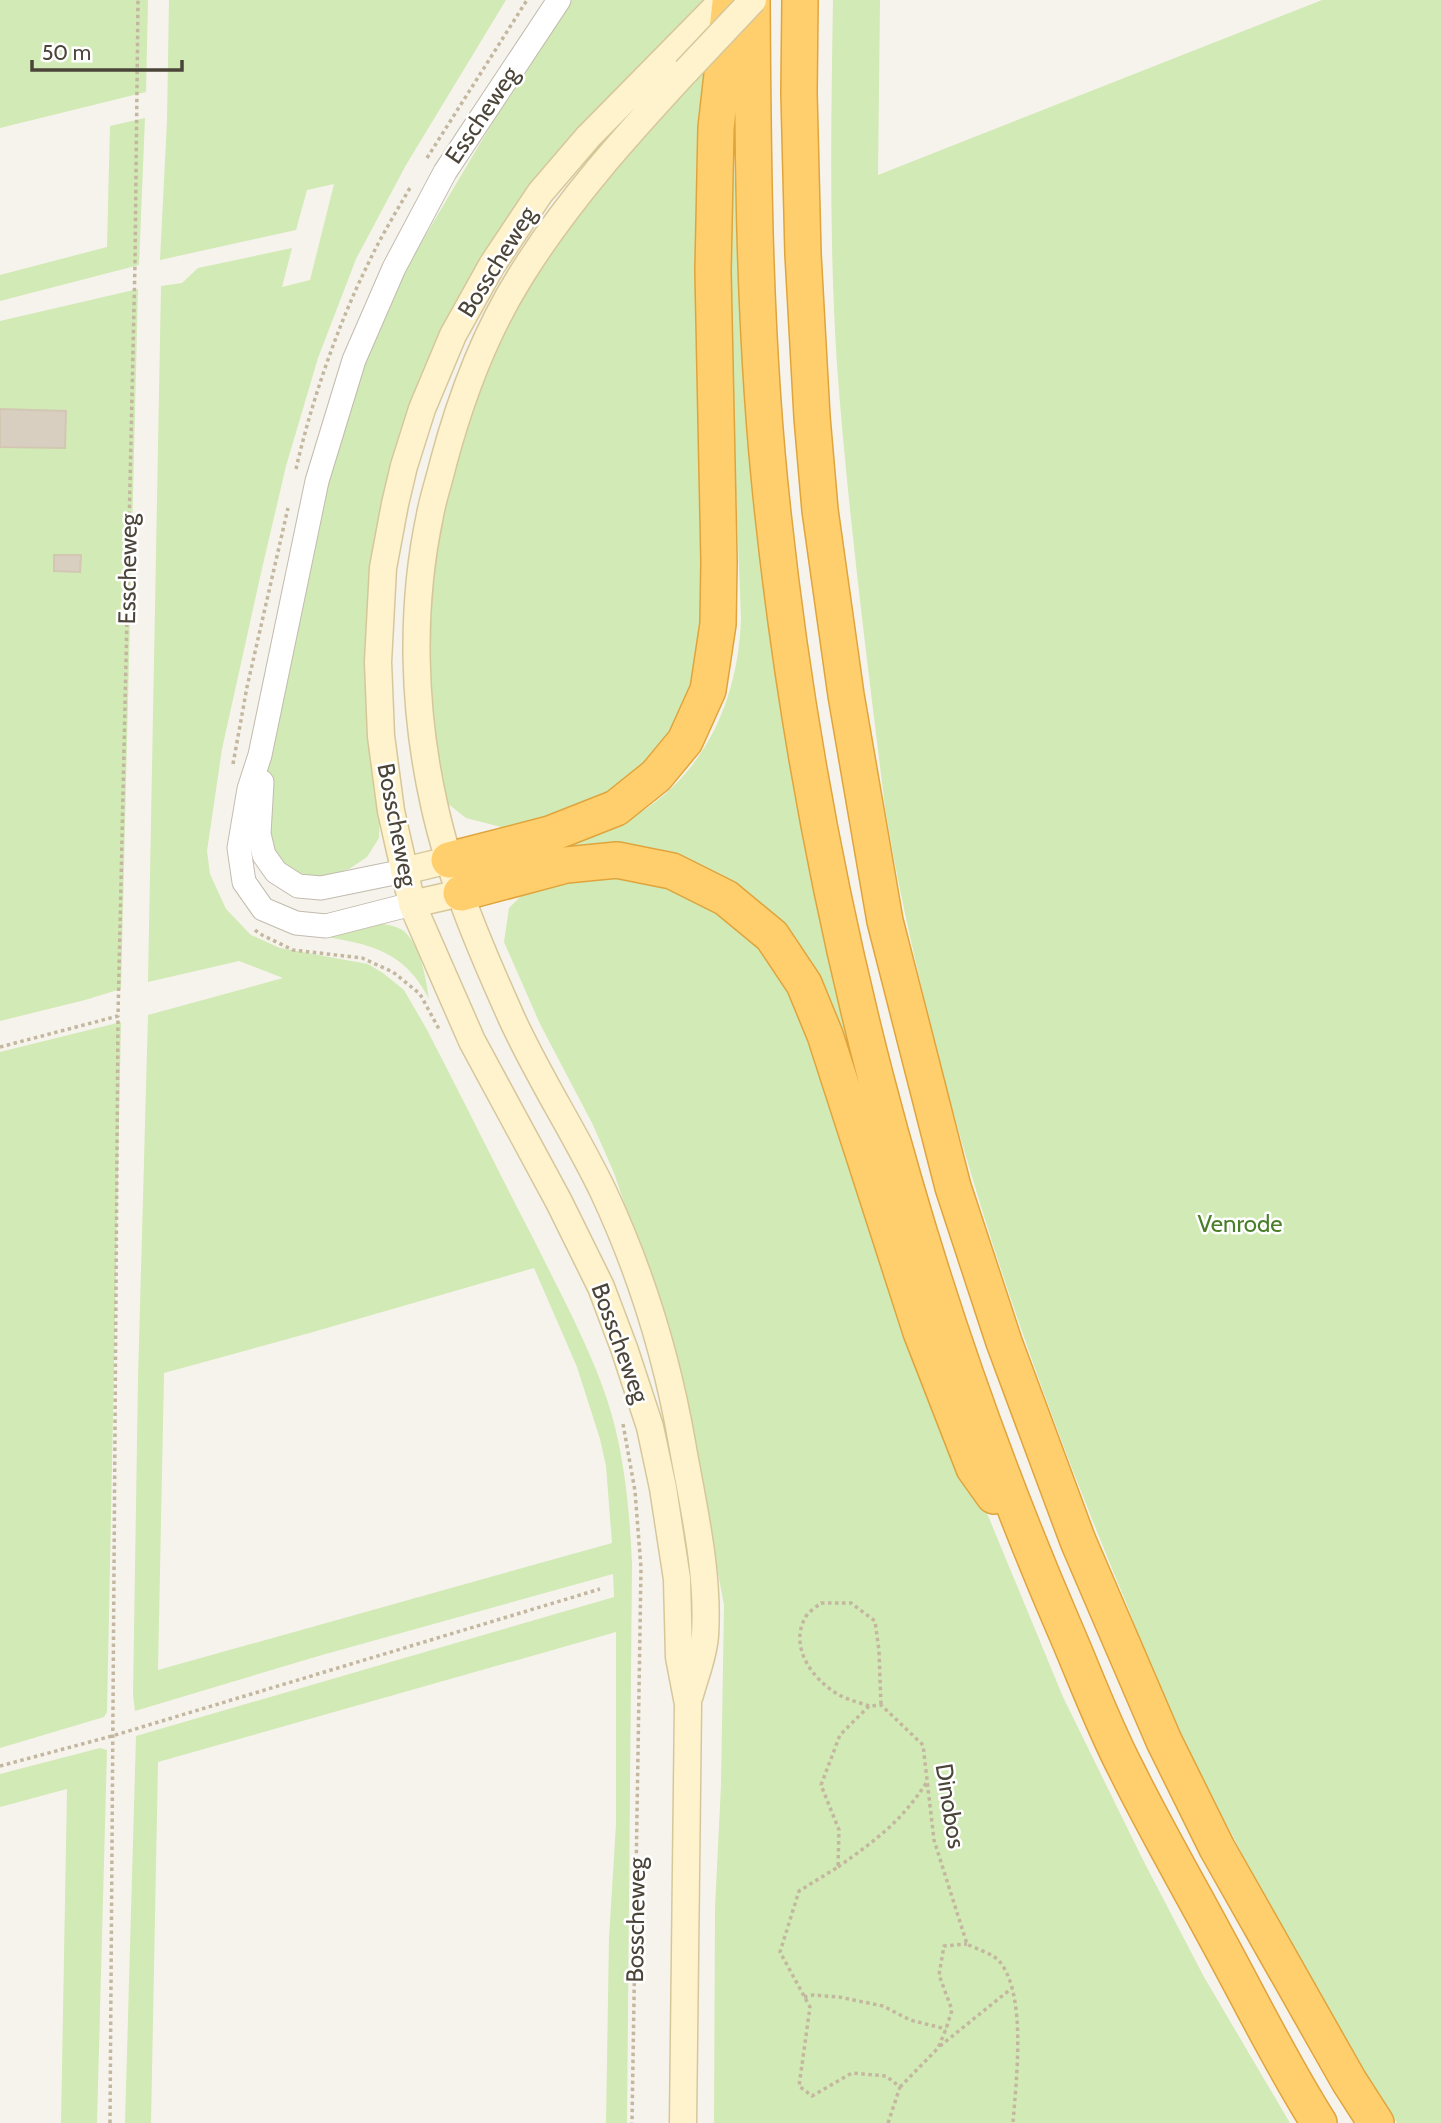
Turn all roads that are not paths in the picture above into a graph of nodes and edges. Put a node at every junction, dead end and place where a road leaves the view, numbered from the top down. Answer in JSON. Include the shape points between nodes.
{"nodes":[{"id":1,"x":559,"y":0,"type":"edge"},
{"id":2,"x":723,"y":0,"type":"edge"},
{"id":3,"x":730,"y":0,"type":"edge"},
{"id":4,"x":752,"y":0,"type":"edge"},
{"id":5,"x":800,"y":0,"type":"edge"},
{"id":6,"x":817,"y":0,"type":"edge"},
{"id":7,"x":799,"y":93,"type":"junction"},
{"id":8,"x":260,"y":755,"type":"junction"},
{"id":9,"x":449,"y":860,"type":"junction"},
{"id":10,"x":404,"y":871,"type":"junction"},
{"id":11,"x":461,"y":893,"type":"junction"},
{"id":12,"x":412,"y":904,"type":"junction"},
{"id":13,"x":1027,"y":1542,"type":"junction"},
{"id":14,"x":688,"y":1704,"type":"junction"},
{"id":15,"x":683,"y":2123,"type":"edge"},
{"id":16,"x":1318,"y":2123,"type":"edge"},
{"id":17,"x":1377,"y":2123,"type":"edge"}],
"edges":[{"from":1,"to":8,"type":"street","name":"Esscheweg","via":[[445,172],[394,268],[354,359],[317,481]]},
{"from":2,"to":10,"type":"main road","name":"Bosscheweg","via":[[588,137],[540,193],[459,323],[422,409],[394,504],[383,568],[378,662],[381,736]]},
{"from":3,"to":9,"type":"highway","via":[[716,128],[713,271],[719,562],[718,624],[708,690],[685,741],[656,776],[616,808],[551,834]]},
{"from":4,"to":9,"type":"main road","name":"Bosscheweg","bridge":true,"via":[[610,154],[568,208],[519,278],[482,349],[455,419],[429,516],[418,600],[417,670],[421,732]]},
{"from":4,"to":13,"type":"highway","via":[[754,255],[763,403],[797,705],[841,939],[897,1155],[962,1368]]},
{"from":5,"to":7,"type":"highway"},
{"from":6,"to":7,"type":"highway"},
{"from":7,"to":17,"type":"highway","via":[[803,254],[820,510],[885,921],[953,1187],[1004,1342],[1078,1541],[1164,1741],[1217,1848]]},
{"from":8,"to":10,"type":"street","name":"Esscheweg","via":[[259,834],[264,855],[276,872],[298,886],[321,888]]},
{"from":8,"to":12,"type":"street","name":"Esscheweg","via":[[249,789],[240,848],[244,881],[263,909],[296,923],[326,926]]},
{"from":9,"to":10,"type":"main road"},
{"from":9,"to":11,"type":"main road","name":"Bosscheweg"},
{"from":10,"to":12,"type":"main road","name":"Bosscheweg"},
{"from":11,"to":12,"type":"main road"},
{"from":11,"to":13,"type":"highway","via":[[566,865],[617,860],[672,871],[726,898],[772,936],[804,984],[825,1035],[920,1332],[974,1468]]},
{"from":11,"to":14,"type":"main road","name":"Bosscheweg","via":[[515,1025],[603,1192],[656,1333],[674,1401],[704,1579],[705,1639]]},
{"from":12,"to":14,"type":"main road","name":"Bosscheweg","via":[[472,1041],[601,1287],[624,1348],[650,1427],[663,1488],[677,1579],[679,1657]]},
{"from":13,"to":16,"type":"highway","via":[[1125,1767]]},
{"from":14,"to":15,"type":"main road","name":"Bosscheweg"}]}
